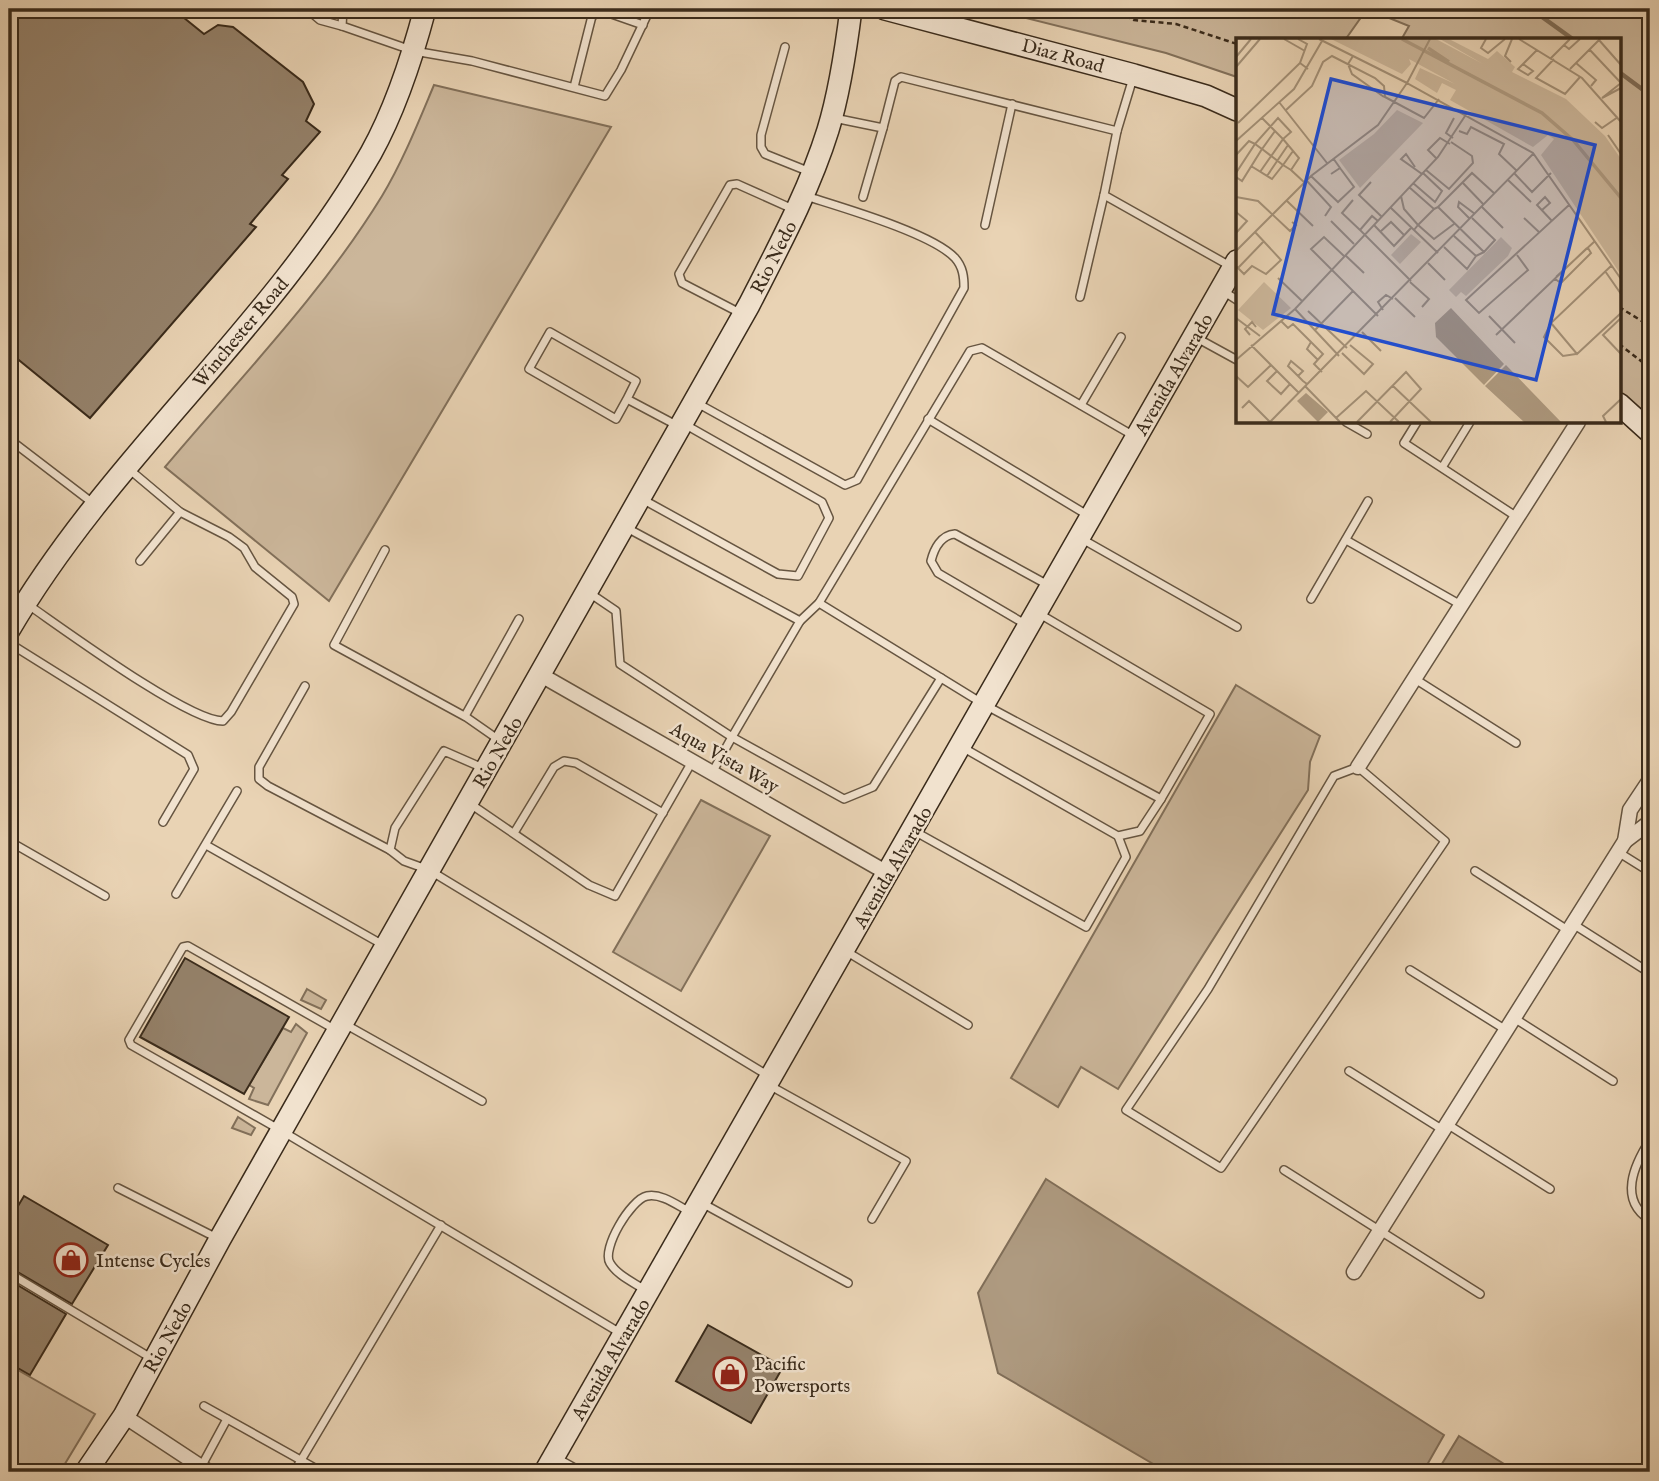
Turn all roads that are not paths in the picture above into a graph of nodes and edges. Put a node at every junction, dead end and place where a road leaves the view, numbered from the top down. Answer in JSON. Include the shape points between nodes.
{"nodes":[{"id":1,"x":307,"y":9,"type":"edge"},
{"id":2,"x":343,"y":9,"type":"edge"},
{"id":3,"x":425,"y":9,"type":"edge"},
{"id":4,"x":650,"y":9,"type":"edge"},
{"id":5,"x":851,"y":9,"type":"edge"},
{"id":6,"x":886,"y":9,"type":"edge"},
{"id":7,"x":643,"y":25,"type":"junction"},
{"id":8,"x":342,"y":26,"type":"junction"},
{"id":9,"x":785,"y":47,"type":"dead end"},
{"id":10,"x":414,"y":51,"type":"junction"},
{"id":11,"x":1134,"y":75,"type":"junction"},
{"id":12,"x":574,"y":87,"type":"junction"},
{"id":13,"x":1012,"y":104,"type":"junction"},
{"id":14,"x":1236,"y":110,"type":"edge"},
{"id":15,"x":831,"y":117,"type":"junction"},
{"id":16,"x":883,"y":128,"type":"junction"},
{"id":17,"x":1117,"y":131,"type":"junction"},
{"id":18,"x":811,"y":172,"type":"junction"},
{"id":19,"x":1104,"y":195,"type":"junction"},
{"id":20,"x":863,"y":197,"type":"dead end"},
{"id":21,"x":799,"y":203,"type":"junction"},
{"id":22,"x":985,"y":225,"type":"dead end"},
{"id":23,"x":1235,"y":265,"type":"edge"},
{"id":24,"x":1229,"y":295,"type":"edge"},
{"id":25,"x":1080,"y":297,"type":"dead end"},
{"id":26,"x":744,"y":314,"type":"junction"},
{"id":27,"x":1195,"y":336,"type":"junction"},
{"id":28,"x":1121,"y":337,"type":"dead end"},
{"id":29,"x":1236,"y":359,"type":"edge"},
{"id":30,"x":627,"y":399,"type":"junction"},
{"id":31,"x":694,"y":401,"type":"junction"},
{"id":32,"x":1081,"y":405,"type":"junction"},
{"id":33,"x":1620,"y":405,"type":"edge"},
{"id":34,"x":928,"y":419,"type":"junction"},
{"id":35,"x":680,"y":424,"type":"junction"},
{"id":36,"x":1350,"y":424,"type":"edge"},
{"id":37,"x":1416,"y":424,"type":"edge"},
{"id":38,"x":1469,"y":424,"type":"edge"},
{"id":39,"x":1577,"y":424,"type":"edge"},
{"id":40,"x":1650,"y":432,"type":"edge"},
{"id":41,"x":1367,"y":434,"type":"dead end"},
{"id":42,"x":1137,"y":438,"type":"junction"},
{"id":43,"x":9,"y":439,"type":"edge"},
{"id":44,"x":1443,"y":466,"type":"junction"},
{"id":45,"x":126,"y":468,"type":"junction"},
{"id":46,"x":639,"y":497,"type":"junction"},
{"id":47,"x":1368,"y":501,"type":"dead end"},
{"id":48,"x":95,"y":505,"type":"junction"},
{"id":49,"x":180,"y":513,"type":"junction"},
{"id":50,"x":1091,"y":517,"type":"junction"},
{"id":51,"x":1518,"y":517,"type":"junction"},
{"id":52,"x":623,"y":526,"type":"junction"},
{"id":53,"x":1080,"y":538,"type":"junction"},
{"id":54,"x":1346,"y":540,"type":"junction"},
{"id":55,"x":385,"y":550,"type":"dead end"},
{"id":56,"x":140,"y":561,"type":"dead end"},
{"id":57,"x":1052,"y":587,"type":"junction"},
{"id":58,"x":587,"y":591,"type":"junction"},
{"id":59,"x":1311,"y":599,"type":"dead end"},
{"id":60,"x":25,"y":603,"type":"junction"},
{"id":61,"x":819,"y":603,"type":"junction"},
{"id":62,"x":1462,"y":605,"type":"junction"},
{"id":63,"x":519,"y":619,"type":"dead end"},
{"id":64,"x":1034,"y":620,"type":"junction"},
{"id":65,"x":800,"y":621,"type":"junction"},
{"id":66,"x":1237,"y":627,"type":"dead end"},
{"id":67,"x":9,"y":630,"type":"edge"},
{"id":68,"x":9,"y":643,"type":"edge"},
{"id":69,"x":541,"y":675,"type":"junction"},
{"id":70,"x":941,"y":678,"type":"junction"},
{"id":71,"x":1415,"y":679,"type":"junction"},
{"id":72,"x":305,"y":686,"type":"dead end"},
{"id":73,"x":985,"y":705,"type":"junction"},
{"id":74,"x":465,"y":716,"type":"junction"},
{"id":75,"x":732,"y":737,"type":"junction"},
{"id":76,"x":502,"y":742,"type":"junction"},
{"id":77,"x":1516,"y":743,"type":"dead end"},
{"id":78,"x":961,"y":747,"type":"junction"},
{"id":79,"x":693,"y":760,"type":"junction"},
{"id":80,"x":1358,"y":767,"type":"junction"},
{"id":81,"x":486,"y":770,"type":"junction"},
{"id":82,"x":713,"y":772,"type":"junction"},
{"id":83,"x":1650,"y":780,"type":"edge"},
{"id":84,"x":237,"y":791,"type":"dead end"},
{"id":85,"x":1161,"y":799,"type":"junction"},
{"id":86,"x":468,"y":802,"type":"junction"},
{"id":87,"x":663,"y":813,"type":"junction"},
{"id":88,"x":163,"y":822,"type":"dead end"},
{"id":89,"x":1650,"y":822,"type":"edge"},
{"id":90,"x":913,"y":831,"type":"junction"},
{"id":91,"x":514,"y":833,"type":"junction"},
{"id":92,"x":1118,"y":836,"type":"junction"},
{"id":93,"x":9,"y":841,"type":"edge"},
{"id":94,"x":206,"y":845,"type":"junction"},
{"id":95,"x":1622,"y":846,"type":"junction"},
{"id":96,"x":390,"y":850,"type":"junction"},
{"id":97,"x":429,"y":870,"type":"junction"},
{"id":98,"x":1475,"y":870,"type":"dead end"},
{"id":99,"x":1650,"y":872,"type":"edge"},
{"id":100,"x":889,"y":874,"type":"junction"},
{"id":101,"x":176,"y":894,"type":"dead end"},
{"id":102,"x":105,"y":896,"type":"dead end"},
{"id":103,"x":1571,"y":927,"type":"junction"},
{"id":104,"x":386,"y":946,"type":"junction"},
{"id":105,"x":844,"y":950,"type":"junction"},
{"id":106,"x":1410,"y":970,"type":"dead end"},
{"id":107,"x":1650,"y":973,"type":"edge"},
{"id":108,"x":1510,"y":1024,"type":"junction"},
{"id":109,"x":968,"y":1025,"type":"dead end"},
{"id":110,"x":340,"y":1027,"type":"junction"},
{"id":111,"x":1349,"y":1071,"type":"dead end"},
{"id":112,"x":769,"y":1080,"type":"junction"},
{"id":113,"x":1613,"y":1081,"type":"dead end"},
{"id":114,"x":482,"y":1101,"type":"dead end"},
{"id":115,"x":1445,"y":1127,"type":"junction"},
{"id":116,"x":282,"y":1130,"type":"junction"},
{"id":117,"x":1650,"y":1140,"type":"edge"},
{"id":118,"x":1284,"y":1170,"type":"dead end"},
{"id":119,"x":118,"y":1188,"type":"dead end"},
{"id":120,"x":1550,"y":1189,"type":"dead end"},
{"id":121,"x":696,"y":1208,"type":"junction"},
{"id":122,"x":872,"y":1219,"type":"dead end"},
{"id":123,"x":1650,"y":1220,"type":"edge"},
{"id":124,"x":441,"y":1225,"type":"junction"},
{"id":125,"x":1380,"y":1230,"type":"junction"},
{"id":126,"x":220,"y":1240,"type":"junction"},
{"id":127,"x":1354,"y":1272,"type":"dead end"},
{"id":128,"x":9,"y":1273,"type":"edge"},
{"id":129,"x":848,"y":1283,"type":"dead end"},
{"id":130,"x":648,"y":1292,"type":"junction"},
{"id":131,"x":1480,"y":1294,"type":"dead end"},
{"id":132,"x":624,"y":1335,"type":"junction"},
{"id":133,"x":154,"y":1360,"type":"junction"},
{"id":134,"x":204,"y":1406,"type":"dead end"},
{"id":135,"x":124,"y":1416,"type":"junction"},
{"id":136,"x":227,"y":1419,"type":"junction"},
{"id":137,"x":301,"y":1461,"type":"junction"},
{"id":138,"x":550,"y":1464,"type":"edge"},
{"id":139,"x":205,"y":1470,"type":"edge"},
{"id":140,"x":86,"y":1472,"type":"edge"},
{"id":141,"x":294,"y":1472,"type":"edge"},
{"id":142,"x":322,"y":1472,"type":"edge"},
{"id":143,"x":582,"y":1472,"type":"edge"}],
"edges":[{"from":1,"to":8,"type":"lane","via":[[320,20]]},
{"from":2,"to":8,"type":"lane"},
{"from":3,"to":10,"type":"street","name":"Winchester Road"},
{"from":4,"to":7,"type":"lane"},
{"from":5,"to":15,"type":"street","name":"Rio Nedo"},
{"from":6,"to":11,"type":"street","name":"Diaz Road"},
{"from":7,"to":12,"type":"lane","via":[[605,96]]},
{"from":7,"to":12,"type":"lane","via":[[603,11],[592,16]]},
{"from":8,"to":10,"type":"lane"},
{"from":9,"to":18,"type":"lane","via":[[761,146],[765,154]]},
{"from":10,"to":12,"type":"lane"},
{"from":10,"to":45,"type":"street","name":"Winchester Road","via":[[384,128],[342,202]]},
{"from":11,"to":14,"type":"street","name":"Diaz Road"},
{"from":11,"to":17,"type":"lane"},
{"from":13,"to":16,"type":"lane","via":[[901,77],[895,81]]},
{"from":13,"to":17,"type":"lane"},
{"from":13,"to":22,"type":"lane"},
{"from":15,"to":16,"type":"lane"},
{"from":15,"to":18,"type":"street","name":"Rio Nedo"},
{"from":16,"to":20,"type":"lane"},
{"from":17,"to":19,"type":"lane"},
{"from":18,"to":21,"type":"street","name":"Rio Nedo"},
{"from":19,"to":23,"type":"lane"},
{"from":19,"to":25,"type":"lane"},
{"from":21,"to":26,"type":"street","name":"Rio Nedo"},
{"from":21,"to":26,"type":"lane","via":[[737,184],[730,186],[680,274],[682,283]]},
{"from":21,"to":31,"type":"lane","via":[[877,219],[947,251],[958,260],[964,288],[857,480],[845,485]]},
{"from":23,"to":24,"type":"street","name":"Avenida Alvarado"},
{"from":24,"to":27,"type":"street","name":"Avenida Alvarado"},
{"from":26,"to":31,"type":"street","name":"Rio Nedo"},
{"from":27,"to":29,"type":"lane"},
{"from":27,"to":42,"type":"street","name":"Avenida Alvarado"},
{"from":28,"to":32,"type":"lane"},
{"from":30,"to":30,"type":"lane","via":[[616,419],[529,369],[550,332],[636,381]]},
{"from":30,"to":35,"type":"lane"},
{"from":31,"to":35,"type":"street","name":"Rio Nedo"},
{"from":32,"to":34,"type":"lane","via":[[982,348],[967,353]]},
{"from":32,"to":42,"type":"lane"},
{"from":33,"to":40,"type":"street"},
{"from":34,"to":50,"type":"lane"},
{"from":34,"to":61,"type":"lane"},
{"from":35,"to":46,"type":"street","name":"Rio Nedo"},
{"from":35,"to":46,"type":"lane","via":[[822,502],[829,518],[798,576],[778,574]]},
{"from":36,"to":41,"type":"lane"},
{"from":37,"to":44,"type":"lane","via":[[1404,443]]},
{"from":38,"to":44,"type":"lane"},
{"from":39,"to":51,"type":"street"},
{"from":42,"to":50,"type":"street","name":"Avenida Alvarado"},
{"from":43,"to":48,"type":"lane"},
{"from":44,"to":51,"type":"lane"},
{"from":45,"to":48,"type":"street","name":"Winchester Road"},
{"from":45,"to":49,"type":"lane"},
{"from":46,"to":52,"type":"street","name":"Rio Nedo"},
{"from":47,"to":54,"type":"lane"},
{"from":48,"to":60,"type":"street","name":"Winchester Road"},
{"from":49,"to":56,"type":"lane"},
{"from":49,"to":60,"type":"lane","via":[[244,548],[255,567],[292,597],[294,604],[223,721],[212,721],[156,690]]},
{"from":50,"to":53,"type":"street","name":"Avenida Alvarado"},
{"from":51,"to":62,"type":"street"},
{"from":52,"to":58,"type":"street","name":"Rio Nedo"},
{"from":52,"to":65,"type":"lane"},
{"from":53,"to":57,"type":"street","name":"Avenida Alvarado"},
{"from":53,"to":66,"type":"lane"},
{"from":54,"to":59,"type":"lane"},
{"from":54,"to":62,"type":"lane"},
{"from":55,"to":74,"type":"lane","via":[[334,645]]},
{"from":57,"to":64,"type":"street","name":"Avenida Alvarado"},
{"from":57,"to":64,"type":"lane","via":[[955,534],[941,540],[931,561],[938,573]]},
{"from":58,"to":69,"type":"street","name":"Rio Nedo"},
{"from":58,"to":75,"type":"lane","via":[[616,611],[620,664]]},
{"from":60,"to":67,"type":"street","name":"Winchester Road"},
{"from":61,"to":65,"type":"lane"},
{"from":61,"to":70,"type":"lane"},
{"from":62,"to":71,"type":"street"},
{"from":63,"to":74,"type":"lane"},
{"from":64,"to":73,"type":"street","name":"Avenida Alvarado"},
{"from":64,"to":85,"type":"lane","via":[[1210,714]]},
{"from":65,"to":75,"type":"lane"},
{"from":68,"to":88,"type":"lane","via":[[188,755],[194,769]]},
{"from":69,"to":76,"type":"street","name":"Rio Nedo"},
{"from":69,"to":79,"type":"street","name":"Aqua Vista Way"},
{"from":70,"to":73,"type":"lane"},
{"from":70,"to":75,"type":"lane","via":[[873,787],[844,799]]},
{"from":71,"to":77,"type":"lane"},
{"from":71,"to":80,"type":"street"},
{"from":72,"to":96,"type":"lane","via":[[259,767],[259,779]]},
{"from":73,"to":78,"type":"street","name":"Avenida Alvarado"},
{"from":73,"to":85,"type":"lane"},
{"from":74,"to":76,"type":"lane"},
{"from":75,"to":82,"type":"lane"},
{"from":76,"to":81,"type":"street","name":"Rio Nedo"},
{"from":78,"to":90,"type":"street","name":"Avenida Alvarado"},
{"from":78,"to":92,"type":"lane"},
{"from":79,"to":82,"type":"street","name":"Aqua Vista Way"},
{"from":79,"to":87,"type":"lane"},
{"from":80,"to":80,"type":"lane","via":[[1445,841],[1221,1168],[1126,1110],[1208,989],[1334,776]]},
{"from":81,"to":86,"type":"street","name":"Rio Nedo"},
{"from":81,"to":96,"type":"lane","via":[[444,751],[395,828]]},
{"from":82,"to":100,"type":"street","name":"Aqua Vista Way"},
{"from":83,"to":95,"type":"street","via":[[1630,810]]},
{"from":84,"to":94,"type":"lane"},
{"from":85,"to":92,"type":"lane","via":[[1140,831]]},
{"from":86,"to":91,"type":"lane"},
{"from":86,"to":97,"type":"street","name":"Rio Nedo"},
{"from":87,"to":91,"type":"lane","via":[[576,763],[564,761],[554,767]]},
{"from":87,"to":91,"type":"lane","via":[[615,896],[589,885]]},
{"from":89,"to":95,"type":"street"},
{"from":90,"to":92,"type":"lane","via":[[1086,927],[1126,857]]},
{"from":90,"to":100,"type":"street","name":"Avenida Alvarado"},
{"from":93,"to":102,"type":"lane"},
{"from":94,"to":101,"type":"lane"},
{"from":94,"to":104,"type":"lane"},
{"from":95,"to":99,"type":"lane"},
{"from":95,"to":103,"type":"street"},
{"from":96,"to":97,"type":"lane"},
{"from":97,"to":104,"type":"street","name":"Rio Nedo"},
{"from":97,"to":112,"type":"lane"},
{"from":98,"to":103,"type":"lane"},
{"from":100,"to":105,"type":"street","name":"Avenida Alvarado"},
{"from":103,"to":107,"type":"lane"},
{"from":103,"to":108,"type":"street"},
{"from":104,"to":110,"type":"street","name":"Rio Nedo"},
{"from":105,"to":109,"type":"lane"},
{"from":105,"to":112,"type":"street","name":"Avenida Alvarado"},
{"from":106,"to":108,"type":"lane"},
{"from":108,"to":113,"type":"lane"},
{"from":108,"to":115,"type":"street"},
{"from":110,"to":114,"type":"lane"},
{"from":110,"to":116,"type":"street","name":"Rio Nedo"},
{"from":110,"to":116,"type":"lane","via":[[188,946],[183,947],[129,1040]]},
{"from":111,"to":115,"type":"lane"},
{"from":112,"to":121,"type":"street","name":"Avenida Alvarado"},
{"from":112,"to":122,"type":"lane","via":[[906,1161]]},
{"from":115,"to":120,"type":"lane"},
{"from":115,"to":125,"type":"street"},
{"from":116,"to":124,"type":"lane"},
{"from":116,"to":126,"type":"street","name":"Rio Nedo"},
{"from":117,"to":123,"type":"lane","via":[[1631,1177],[1634,1202]]},
{"from":118,"to":125,"type":"lane"},
{"from":119,"to":126,"type":"lane"},
{"from":121,"to":129,"type":"lane"},
{"from":121,"to":130,"type":"street","name":"Avenida Alvarado"},
{"from":121,"to":130,"type":"lane","via":[[657,1195],[643,1196],[632,1205],[607,1250],[608,1261]]},
{"from":124,"to":132,"type":"lane"},
{"from":124,"to":137,"type":"lane"},
{"from":125,"to":127,"type":"street"},
{"from":125,"to":131,"type":"lane"},
{"from":126,"to":133,"type":"street","name":"Rio Nedo"},
{"from":128,"to":133,"type":"lane"},
{"from":130,"to":132,"type":"street","name":"Avenida Alvarado"},
{"from":132,"to":138,"type":"street","name":"Avenida Alvarado"},
{"from":133,"to":135,"type":"street","name":"Rio Nedo"},
{"from":134,"to":136,"type":"lane"},
{"from":135,"to":139,"type":"street"},
{"from":135,"to":140,"type":"street","name":"Rio Nedo"},
{"from":136,"to":137,"type":"lane"},
{"from":136,"to":139,"type":"lane"},
{"from":137,"to":141,"type":"lane"},
{"from":137,"to":142,"type":"lane"},
{"from":138,"to":143,"type":"lane"}]}
